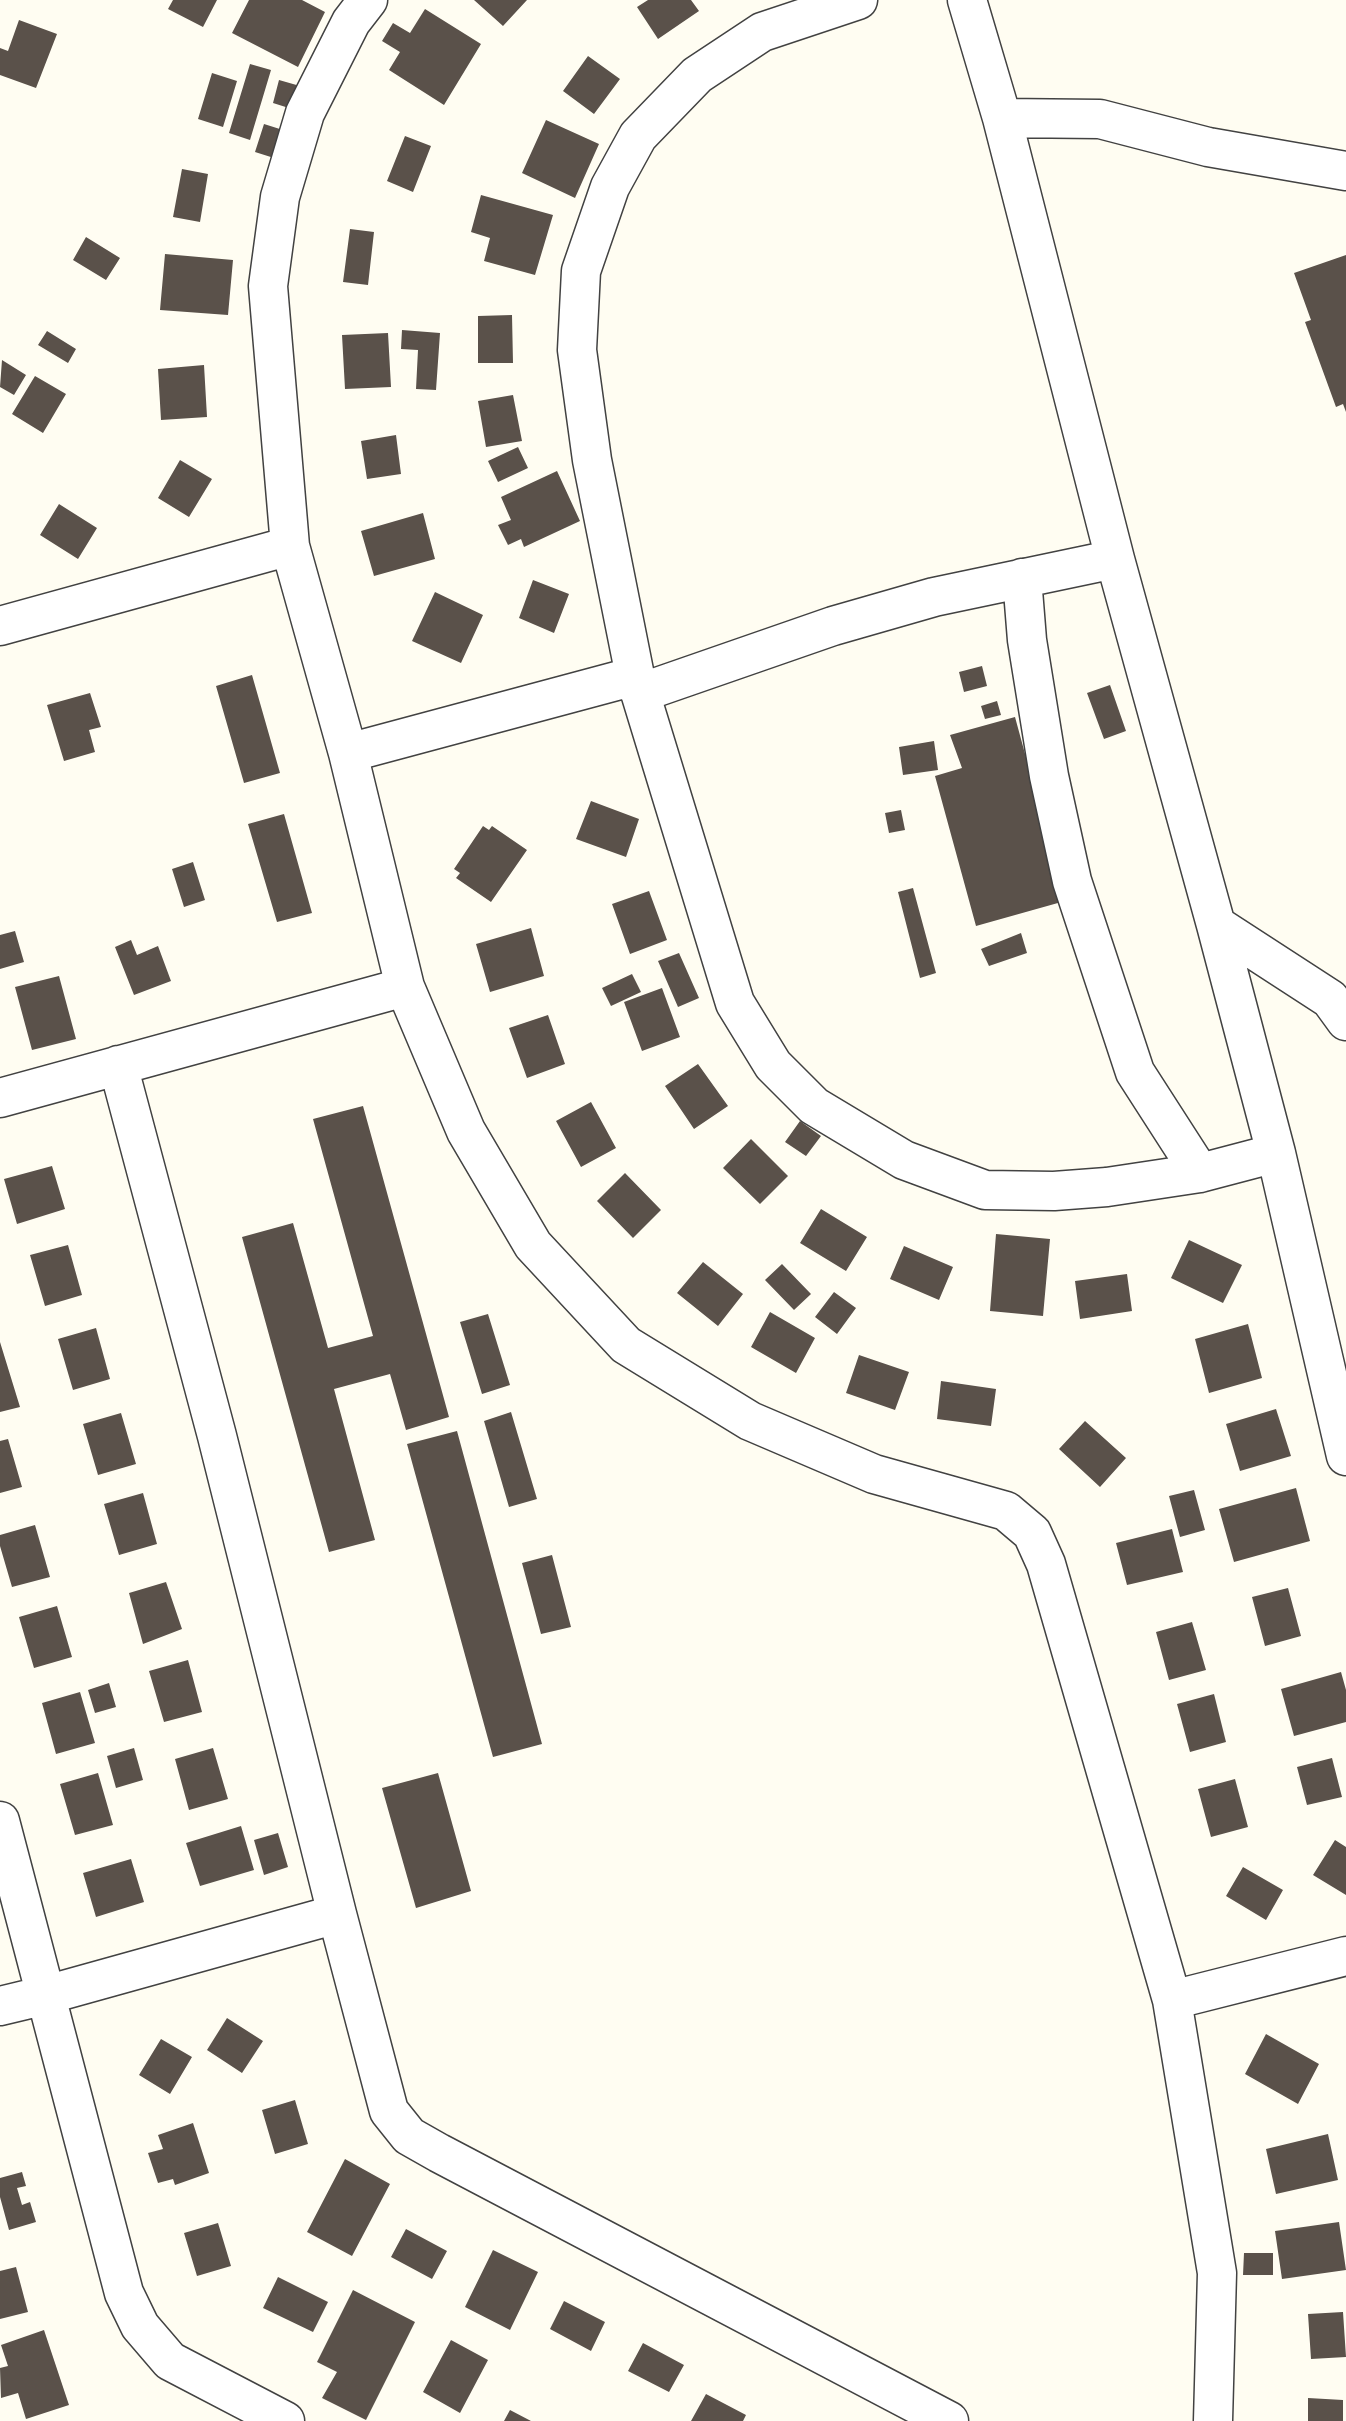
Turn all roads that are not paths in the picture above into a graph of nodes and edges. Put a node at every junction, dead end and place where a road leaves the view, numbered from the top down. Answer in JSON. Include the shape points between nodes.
{"nodes":[{"id":1,"x":368,"y":0,"type":"edge"},
{"id":2,"x":858,"y":0,"type":"edge"},
{"id":3,"x":967,"y":0,"type":"edge"},
{"id":4,"x":1002,"y":118,"type":"junction"},
{"id":5,"x":1346,"y":171,"type":"edge"},
{"id":6,"x":290,"y":546,"type":"junction"},
{"id":7,"x":1115,"y":559,"type":"junction"},
{"id":8,"x":1022,"y":578,"type":"junction"},
{"id":9,"x":0,"y":626,"type":"edge"},
{"id":10,"x":637,"y":684,"type":"junction"},
{"id":11,"x":348,"y":753,"type":"junction"},
{"id":12,"x":1216,"y":925,"type":"junction"},
{"id":13,"x":405,"y":987,"type":"junction"},
{"id":14,"x":1346,"y":1021,"type":"edge"},
{"id":15,"x":118,"y":1065,"type":"junction"},
{"id":16,"x":0,"y":1098,"type":"edge"},
{"id":17,"x":1276,"y":1153,"type":"junction"},
{"id":18,"x":1200,"y":1173,"type":"junction"},
{"id":19,"x":1346,"y":1456,"type":"edge"},
{"id":20,"x":0,"y":1821,"type":"edge"},
{"id":21,"x":337,"y":1914,"type":"junction"},
{"id":22,"x":1346,"y":1956,"type":"edge"},
{"id":23,"x":46,"y":1995,"type":"junction"},
{"id":24,"x":1172,"y":2000,"type":"junction"},
{"id":25,"x":0,"y":2006,"type":"edge"},
{"id":26,"x":285,"y":2421,"type":"edge"},
{"id":27,"x":949,"y":2421,"type":"edge"},
{"id":28,"x":1213,"y":2421,"type":"edge"}],
"edges":[{"from":1,"to":6,"type":"street","via":[[351,22],[305,113],[279,197],[268,286]]},
{"from":2,"to":10,"type":"street","via":[[762,32],[697,75],[638,136],[610,187],[581,271],[577,350],[592,460]]},
{"from":3,"to":4,"type":"street"},
{"from":4,"to":5,"type":"street","via":[[1100,119],[1208,147]]},
{"from":4,"to":7,"type":"street"},
{"from":6,"to":9,"type":"street"},
{"from":6,"to":11,"type":"street"},
{"from":7,"to":8,"type":"street"},
{"from":7,"to":12,"type":"street"},
{"from":8,"to":10,"type":"street","via":[[934,597]]},
{"from":8,"to":18,"type":"street","via":[[1049,776],[1072,881],[1135,1072]]},
{"from":10,"to":11,"type":"street"},
{"from":10,"to":18,"type":"street","via":[[735,1003],[773,1065],[814,1106],[904,1160],[985,1190],[1094,1188]]},
{"from":11,"to":13,"type":"street"},
{"from":12,"to":14,"type":"street","via":[[1330,999]]},
{"from":12,"to":17,"type":"street"},
{"from":13,"to":15,"type":"street"},
{"from":13,"to":24,"type":"street","via":[[466,1131],[533,1245],[626,1345],[750,1420],[874,1474],[1006,1511],[1032,1533],[1046,1564]]},
{"from":15,"to":16,"type":"street"},
{"from":15,"to":21,"type":"street"},
{"from":17,"to":18,"type":"street"},
{"from":17,"to":19,"type":"street"},
{"from":20,"to":23,"type":"street"},
{"from":21,"to":23,"type":"street"},
{"from":21,"to":27,"type":"street","via":[[389,2112],[409,2136]]},
{"from":22,"to":24,"type":"street"},
{"from":23,"to":25,"type":"street"},
{"from":23,"to":26,"type":"street","via":[[124,2293],[141,2326],[170,2361]]},
{"from":24,"to":28,"type":"street","via":[[1216,2273]]}]}
